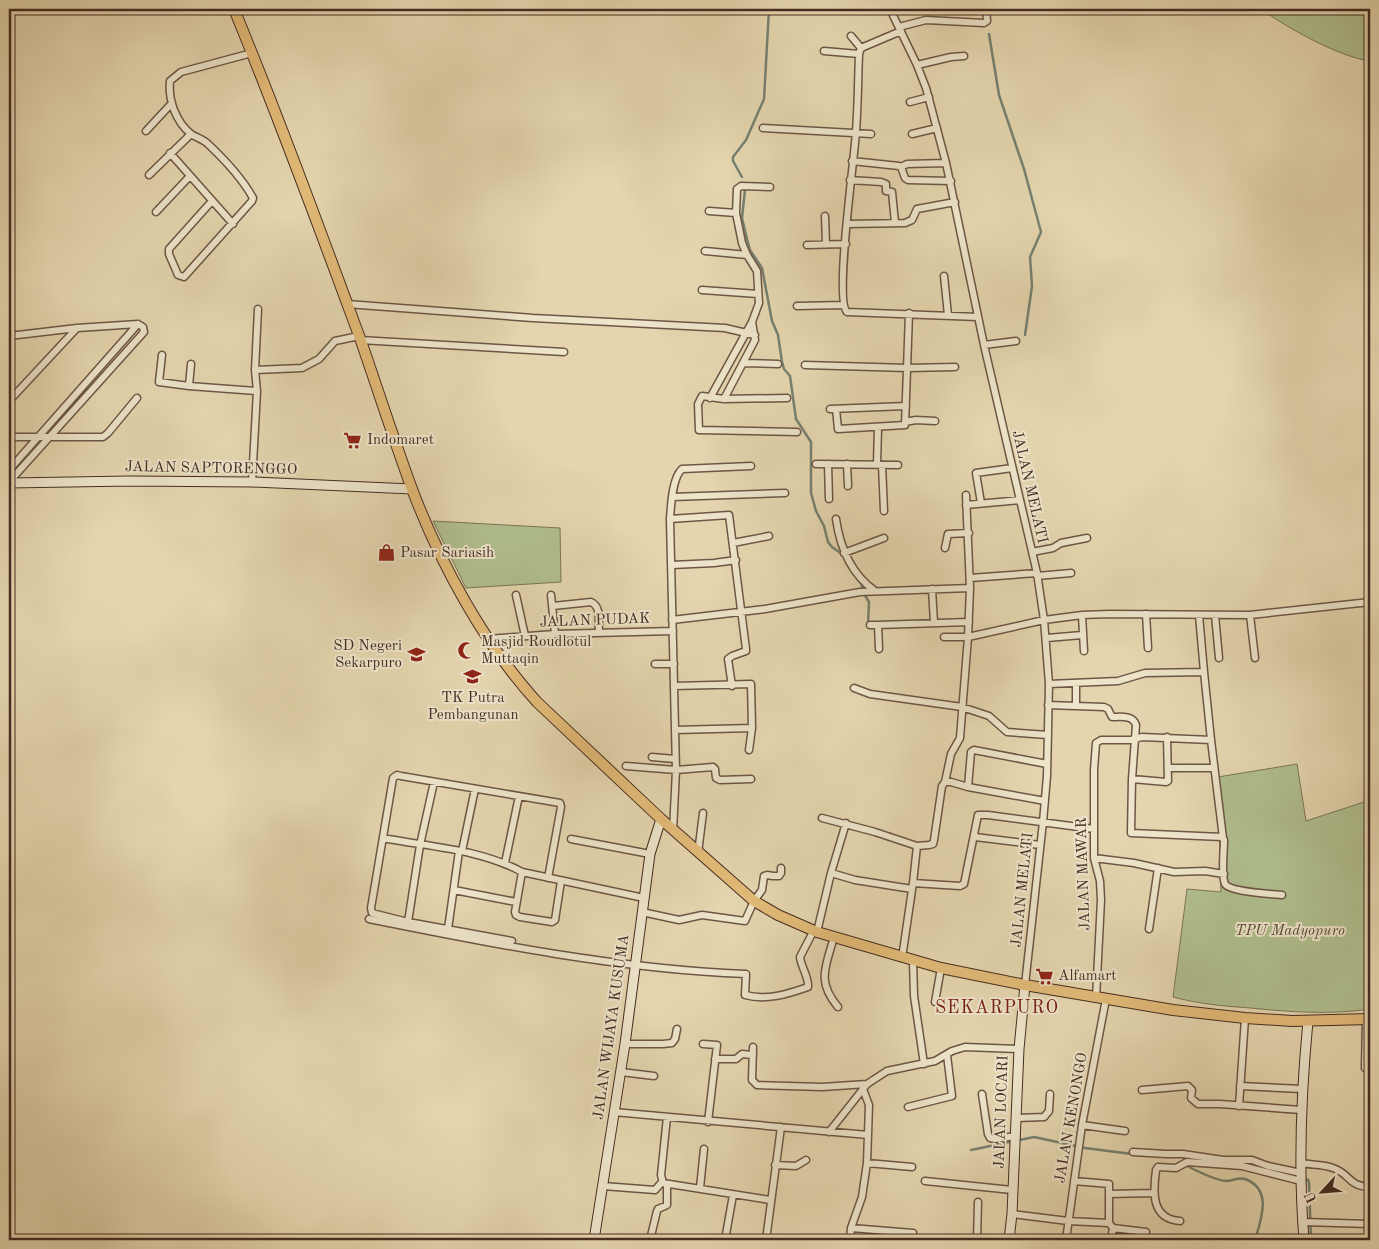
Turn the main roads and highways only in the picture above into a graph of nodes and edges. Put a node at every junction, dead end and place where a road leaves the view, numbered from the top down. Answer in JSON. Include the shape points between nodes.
{"nodes":[{"id":1,"x":234,"y":9,"type":"edge"},
{"id":2,"x":1368,"y":1019,"type":"edge"}],
"edges":[{"from":1,"to":2,"type":"main road","via":[[347,304],[412,489],[440,552],[488,639],[521,684],[698,853],[765,908],[834,938],[941,968],[1174,1010],[1308,1021]]}]}
